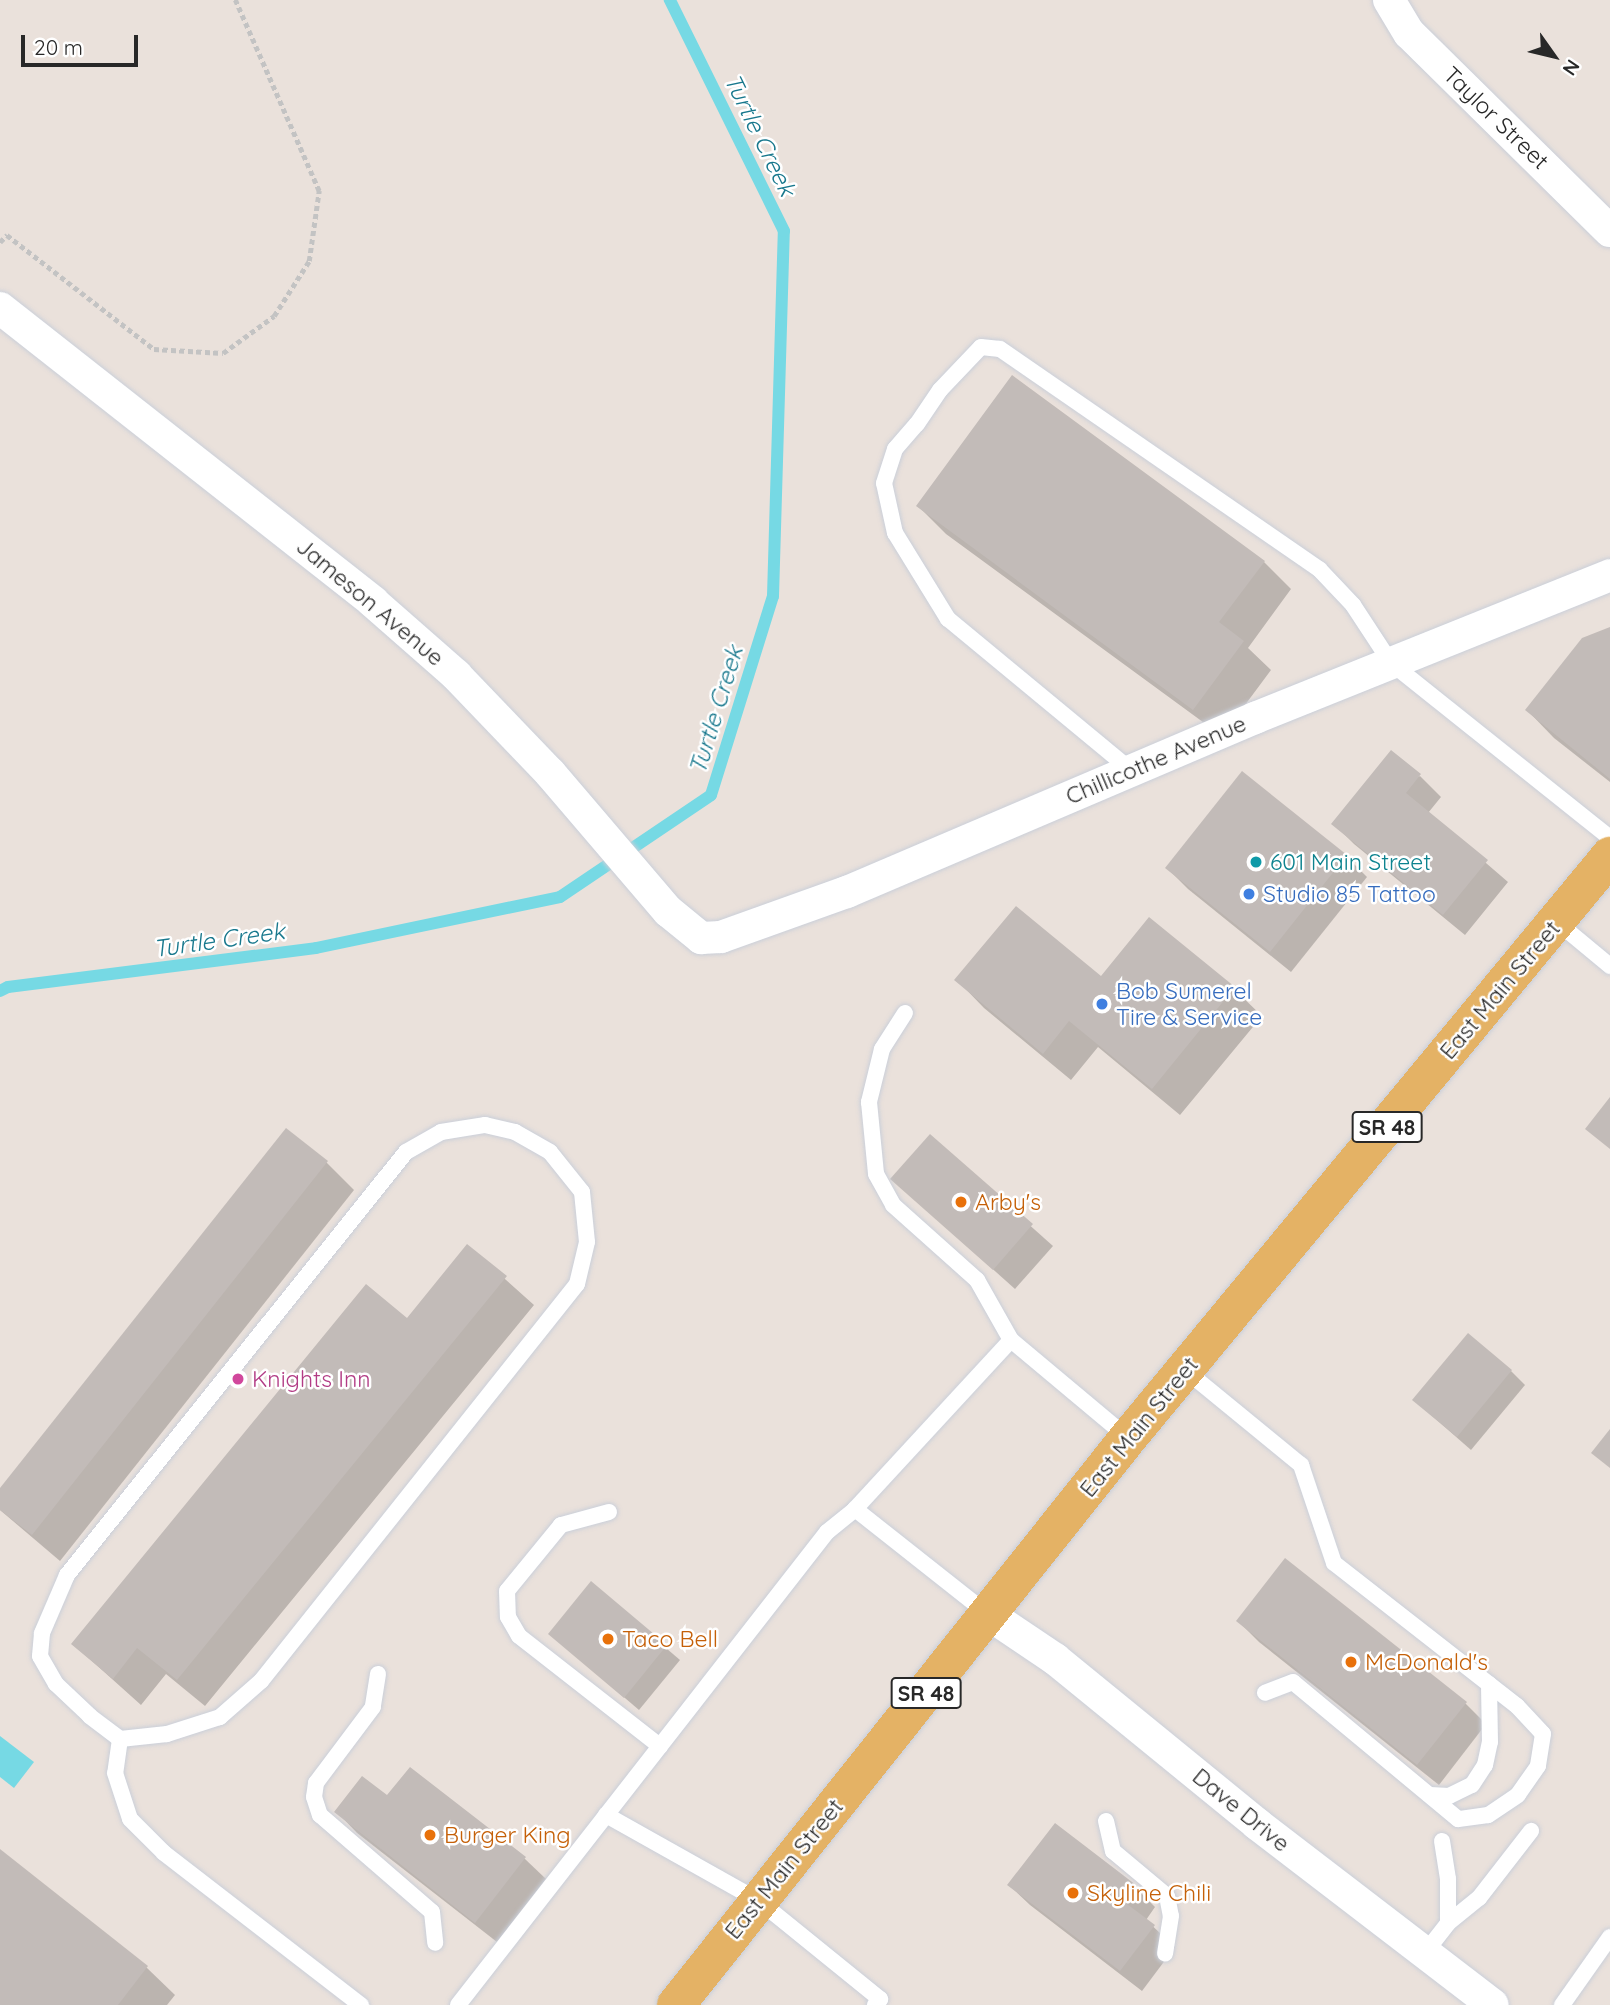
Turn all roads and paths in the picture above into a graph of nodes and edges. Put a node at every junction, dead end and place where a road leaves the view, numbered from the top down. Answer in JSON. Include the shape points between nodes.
{"nodes":[{"id":1,"x":235,"y":0,"type":"edge"},
{"id":2,"x":1389,"y":0,"type":"edge"},
{"id":3,"x":1610,"y":231,"type":"edge"},
{"id":4,"x":0,"y":242,"type":"edge"},
{"id":5,"x":0,"y":308,"type":"edge"},
{"id":6,"x":1610,"y":575,"type":"edge"},
{"id":7,"x":1391,"y":663,"type":"junction"},
{"id":8,"x":1132,"y":771,"type":"junction"},
{"id":9,"x":1610,"y":838,"type":"edge"},
{"id":10,"x":1610,"y":856,"type":"edge"},
{"id":11,"x":1557,"y":922,"type":"junction"},
{"id":12,"x":701,"y":938,"type":"joint"},
{"id":13,"x":1610,"y":966,"type":"edge"},
{"id":14,"x":905,"y":1013,"type":"dead end"},
{"id":15,"x":1011,"y":1340,"type":"junction"},
{"id":16,"x":1185,"y":1370,"type":"junction"},
{"id":17,"x":1128,"y":1438,"type":"junction"},
{"id":18,"x":855,"y":1509,"type":"junction"},
{"id":19,"x":609,"y":1512,"type":"dead end"},
{"id":20,"x":988,"y":1614,"type":"junction"},
{"id":21,"x":379,"y":1674,"type":"dead end"},
{"id":22,"x":1489,"y":1684,"type":"junction"},
{"id":23,"x":1265,"y":1693,"type":"dead end"},
{"id":24,"x":120,"y":1739,"type":"junction"},
{"id":25,"x":660,"y":1746,"type":"junction"},
{"id":26,"x":1430,"y":1795,"type":"junction"},
{"id":27,"x":606,"y":1815,"type":"junction"},
{"id":28,"x":1106,"y":1821,"type":"dead end"},
{"id":29,"x":1531,"y":1832,"type":"dead end"},
{"id":30,"x":1442,"y":1841,"type":"dead end"},
{"id":31,"x":759,"y":1901,"type":"junction"},
{"id":32,"x":1448,"y":1923,"type":"junction"},
{"id":33,"x":1610,"y":1937,"type":"edge"},
{"id":34,"x":435,"y":1943,"type":"dead end"},
{"id":35,"x":1165,"y":1954,"type":"dead end"},
{"id":36,"x":1424,"y":1954,"type":"junction"},
{"id":37,"x":361,"y":2005,"type":"edge"},
{"id":38,"x":458,"y":2005,"type":"edge"},
{"id":39,"x":676,"y":2005,"type":"edge"},
{"id":40,"x":875,"y":2005,"type":"edge"},
{"id":41,"x":1493,"y":2005,"type":"edge"},
{"id":42,"x":1562,"y":2005,"type":"edge"}],
"edges":[{"from":1,"to":4,"type":"path","via":[[319,191],[309,261],[274,316],[223,353],[153,349],[7,235]]},
{"from":2,"to":3,"type":"street","name":"Taylor Street","via":[[1409,33]]},
{"from":5,"to":12,"type":"street","name":"Jameson Avenue","via":[[373,602],[456,675],[550,773],[668,911]]},
{"from":6,"to":7,"type":"street","name":"Chillicothe Avenue"},
{"from":7,"to":8,"type":"street","name":"Chillicothe Avenue"},
{"from":7,"to":8,"type":"lane","via":[[1353,605],[1319,569],[1000,349],[981,347],[940,390],[895,449],[884,483],[895,533],[948,619]]},
{"from":7,"to":9,"type":"lane"},
{"from":8,"to":12,"type":"street","name":"Chillicothe Avenue","via":[[847,892],[721,937]]},
{"from":10,"to":11,"type":"main road","name":"East Main Street","number":"SR 48"},
{"from":11,"to":13,"type":"lane"},
{"from":11,"to":16,"type":"main road","name":"East Main Street","number":"SR 48"},
{"from":14,"to":15,"type":"lane","via":[[882,1049],[869,1102],[876,1174],[893,1205],[977,1280]]},
{"from":15,"to":17,"type":"lane"},
{"from":15,"to":18,"type":"lane"},
{"from":16,"to":17,"type":"main road","name":"East Main Street","number":"SR 48"},
{"from":16,"to":22,"type":"lane","via":[[1301,1465],[1334,1563]]},
{"from":17,"to":20,"type":"main road","name":"East Main Street","number":"SR 48"},
{"from":18,"to":20,"type":"lane"},
{"from":18,"to":25,"type":"lane","via":[[827,1532]]},
{"from":19,"to":25,"type":"lane","via":[[561,1525],[507,1591],[508,1617],[519,1636]]},
{"from":20,"to":31,"type":"main road","name":"East Main Street","number":"SR 48"},
{"from":20,"to":36,"type":"street","name":"Dave Drive","via":[[1055,1658]]},
{"from":21,"to":34,"type":"lane","via":[[373,1707],[316,1783],[314,1797],[320,1815],[432,1912]]},
{"from":22,"to":26,"type":"lane","via":[[1490,1742],[1485,1765],[1472,1785],[1449,1796]]},
{"from":22,"to":26,"type":"lane","via":[[1543,1734],[1538,1766],[1518,1796],[1489,1815],[1458,1819]]},
{"from":23,"to":26,"type":"lane","via":[[1293,1682]]},
{"from":24,"to":24,"type":"lane","via":[[167,1734],[220,1717],[261,1681],[577,1284],[587,1242],[582,1192],[550,1152],[515,1132],[485,1125],[441,1132],[406,1152],[67,1575],[42,1633],[40,1657],[56,1684]]},
{"from":24,"to":37,"type":"lane","via":[[115,1773],[130,1818],[163,1853]]},
{"from":25,"to":27,"type":"lane"},
{"from":27,"to":31,"type":"lane"},
{"from":27,"to":38,"type":"lane"},
{"from":28,"to":35,"type":"lane","via":[[1113,1851],[1167,1896],[1171,1916]]},
{"from":29,"to":32,"type":"lane","via":[[1479,1898]]},
{"from":30,"to":32,"type":"lane"},
{"from":31,"to":39,"type":"main road","name":"East Main Street","number":"SR 48"},
{"from":31,"to":40,"type":"lane","via":[[880,1998]]},
{"from":32,"to":36,"type":"lane"},
{"from":33,"to":42,"type":"lane"},
{"from":36,"to":41,"type":"street","name":"Dave Drive"}]}
